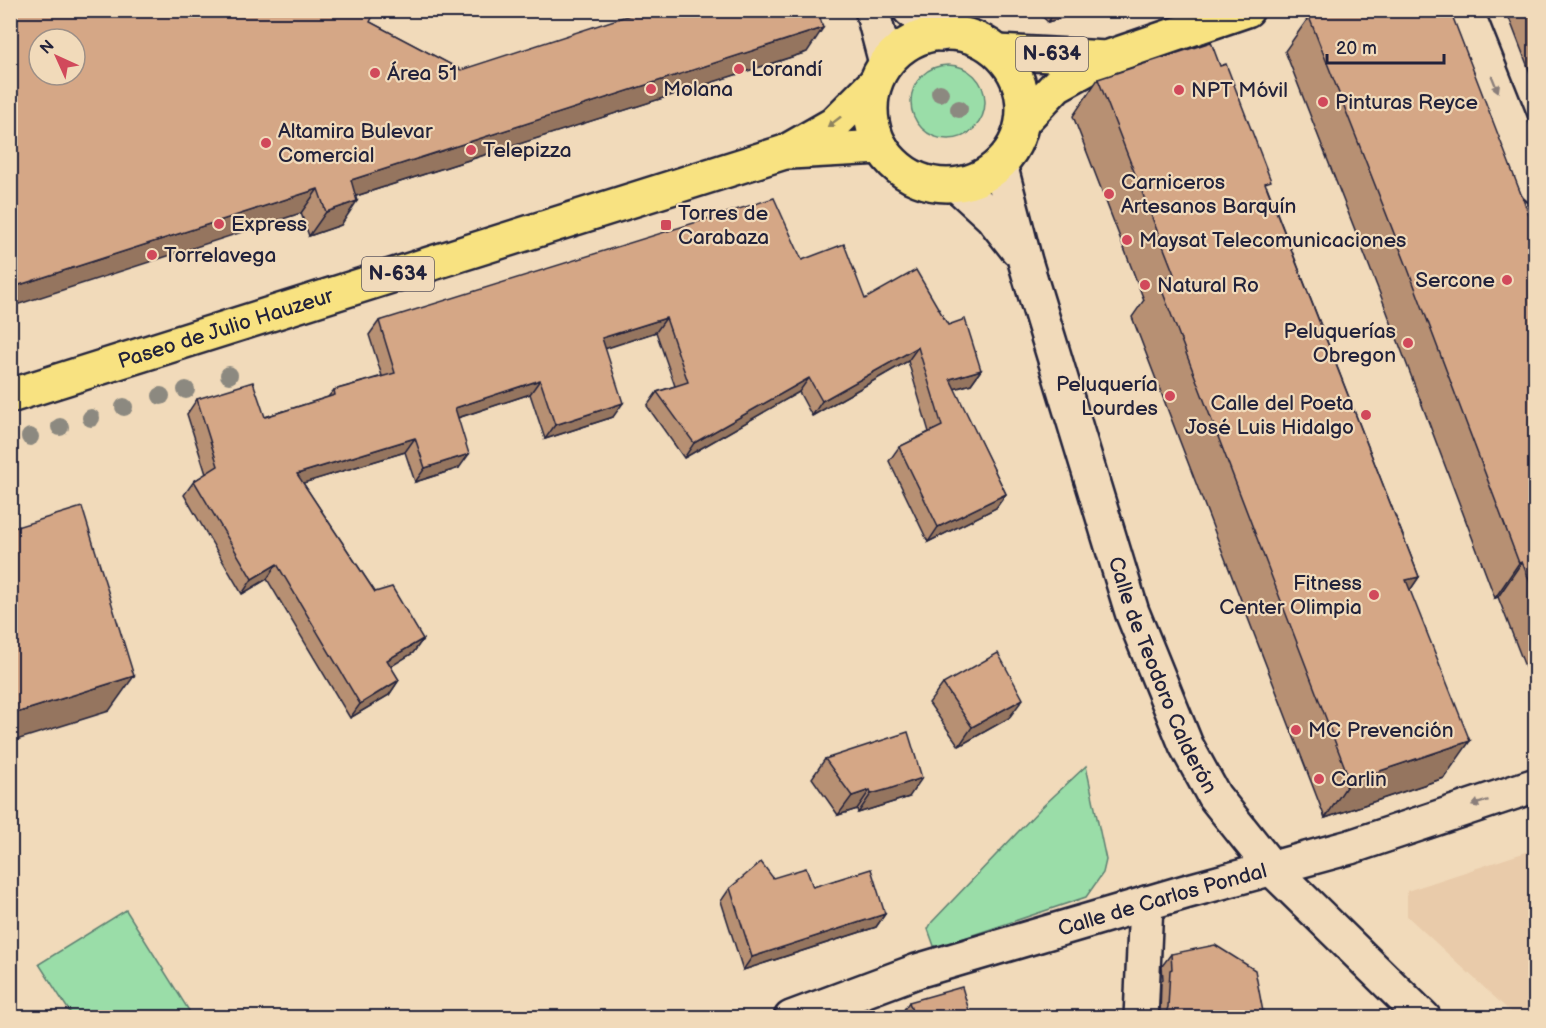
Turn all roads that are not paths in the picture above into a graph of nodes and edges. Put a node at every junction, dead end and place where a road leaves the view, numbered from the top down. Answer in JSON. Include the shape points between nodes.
{"nodes":[{"id":1,"x":872,"y":10,"type":"edge"},
{"id":2,"x":910,"y":10,"type":"edge"},
{"id":3,"x":1247,"y":10,"type":"edge"},
{"id":4,"x":1466,"y":10,"type":"edge"},
{"id":5,"x":941,"y":34,"type":"junction"},
{"id":6,"x":998,"y":51,"type":"junction"},
{"id":7,"x":1106,"y":58,"type":"junction"},
{"id":8,"x":880,"y":73,"type":"junction"},
{"id":9,"x":1023,"y":121,"type":"junction"},
{"id":10,"x":881,"y":147,"type":"junction"},
{"id":11,"x":785,"y":152,"type":"junction"},
{"id":12,"x":1000,"y":164,"type":"junction"},
{"id":13,"x":957,"y":185,"type":"junction"},
{"id":14,"x":1536,"y":186,"type":"edge"},
{"id":15,"x":1025,"y":261,"type":"junction"},
{"id":16,"x":10,"y":396,"type":"edge"},
{"id":17,"x":1536,"y":785,"type":"edge"},
{"id":18,"x":1273,"y":870,"type":"junction"},
{"id":19,"x":1146,"y":903,"type":"junction"},
{"id":20,"x":791,"y":1017,"type":"edge"},
{"id":21,"x":1141,"y":1017,"type":"edge"},
{"id":22,"x":1424,"y":1017,"type":"edge"}],
"edges":[{"from":1,"to":8,"type":"street"},
{"from":2,"to":5,"type":"street"},
{"from":3,"to":7,"type":"highway","number":"N-634"},
{"from":4,"to":14,"type":"street","one_way":true},
{"from":5,"to":6,"type":"highway","number":"N-634","via":[[950,32],[976,38]]},
{"from":5,"to":8,"type":"highway","number":"N-634","via":[[925,36],[901,48]]},
{"from":6,"to":7,"type":"highway","number":"N-634"},
{"from":6,"to":9,"type":"highway","number":"N-634","via":[[1014,71],[1023,96]]},
{"from":7,"to":9,"type":"highway","number":"N-634","via":[[1058,85]]},
{"from":8,"to":10,"type":"highway","number":"N-634","via":[[871,105],[873,127]]},
{"from":8,"to":11,"type":"highway","name":"Paseo de Julio Hauzeur","number":"N-634","one_way":true,"via":[[834,124]]},
{"from":9,"to":12,"type":"highway","number":"N-634","via":[[1015,145]]},
{"from":10,"to":11,"type":"highway","name":"Paseo de Julio Hauzeur","number":"N-634"},
{"from":10,"to":13,"type":"highway","number":"N-634","via":[[914,178]]},
{"from":11,"to":16,"type":"highway","name":"Paseo de Julio Hauzeur","number":"N-634"},
{"from":12,"to":13,"type":"highway","number":"N-634","via":[[979,178]]},
{"from":12,"to":15,"type":"street","name":"Calle de Teodoro Calderón"},
{"from":13,"to":15,"type":"street","name":"Calle de Teodoro Calderón","via":[[992,217]]},
{"from":15,"to":18,"type":"street","name":"Calle de Teodoro Calderón","via":[[1132,612],[1173,715],[1214,796]]},
{"from":17,"to":18,"type":"street","name":"Calle de Carlos Pondal","one_way":true},
{"from":18,"to":19,"type":"street","name":"Calle de Carlos Pondal"},
{"from":18,"to":22,"type":"street","name":"Calle de Teodoro Calderón"},
{"from":19,"to":20,"type":"street","name":"Calle de Carlos Pondal","via":[[917,971]]},
{"from":19,"to":21,"type":"street"}]}
